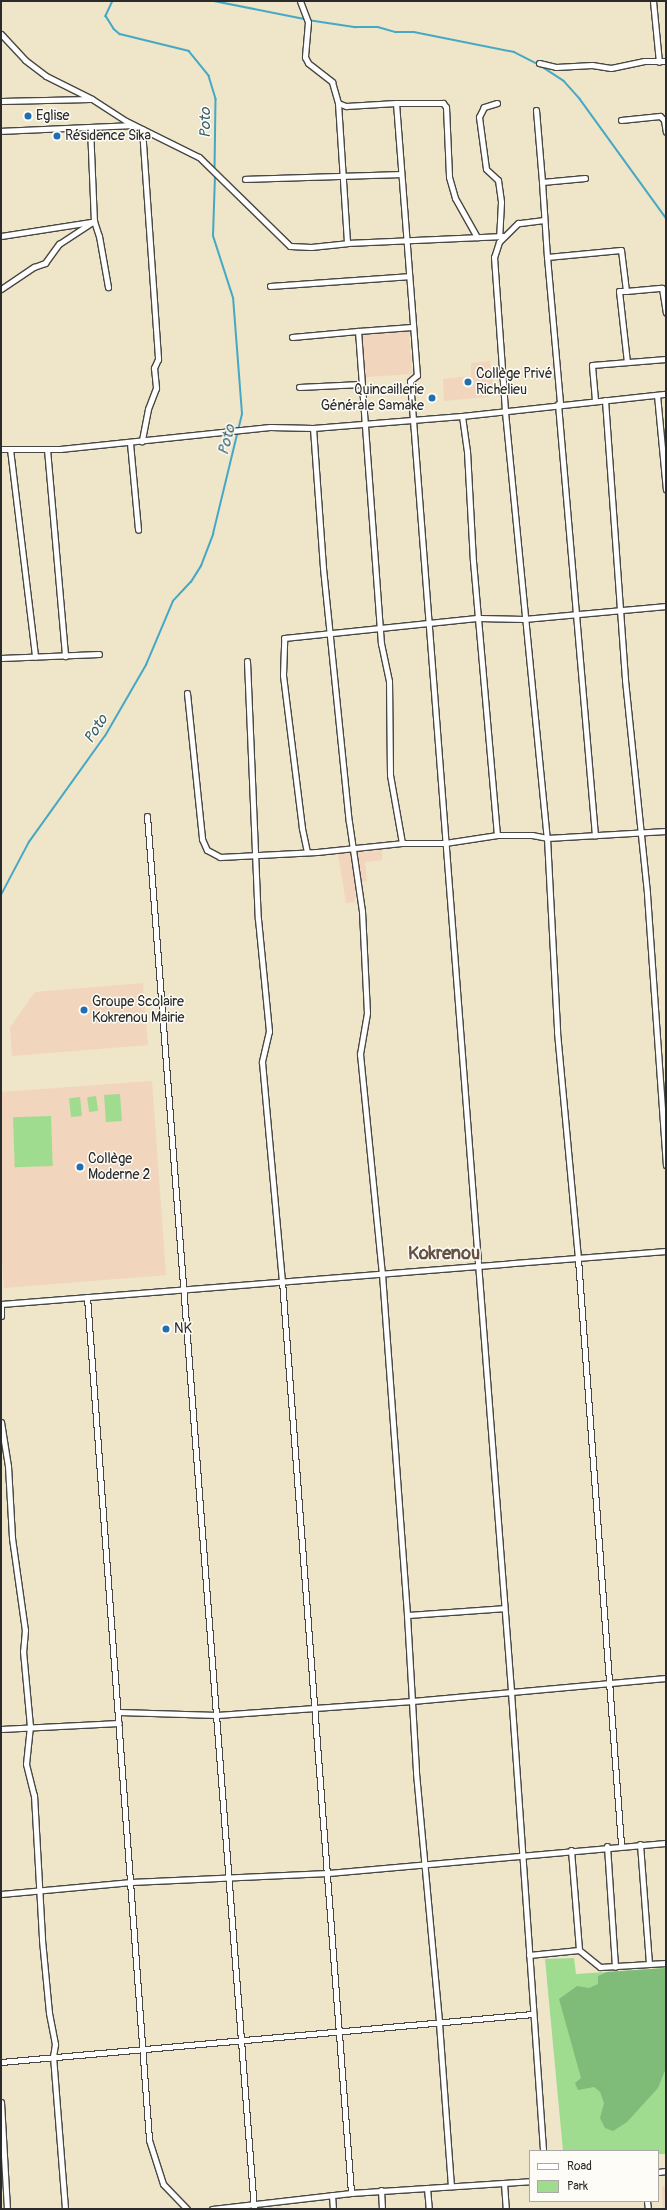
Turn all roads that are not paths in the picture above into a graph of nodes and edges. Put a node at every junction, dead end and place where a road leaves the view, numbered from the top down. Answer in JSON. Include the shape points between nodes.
{"nodes":[{"id":1,"x":300,"y":1,"type":"edge"},
{"id":2,"x":653,"y":1,"type":"edge"},
{"id":3,"x":1,"y":34,"type":"edge"},
{"id":4,"x":666,"y":61,"type":"edge"},
{"id":5,"x":659,"y":62,"type":"junction"},
{"id":6,"x":539,"y":63,"type":"dead end"},
{"id":7,"x":92,"y":99,"type":"junction"},
{"id":8,"x":1,"y":101,"type":"edge"},
{"id":9,"x":396,"y":103,"type":"junction"},
{"id":10,"x":497,"y":103,"type":"dead end"},
{"id":11,"x":338,"y":104,"type":"junction"},
{"id":12,"x":536,"y":110,"type":"dead end"},
{"id":13,"x":622,"y":120,"type":"dead end"},
{"id":14,"x":133,"y":124,"type":"junction"},
{"id":15,"x":90,"y":127,"type":"junction"},
{"id":16,"x":142,"y":129,"type":"junction"},
{"id":17,"x":1,"y":131,"type":"edge"},
{"id":18,"x":666,"y":132,"type":"edge"},
{"id":19,"x":400,"y":174,"type":"junction"},
{"id":20,"x":341,"y":176,"type":"junction"},
{"id":21,"x":585,"y":178,"type":"dead end"},
{"id":22,"x":245,"y":179,"type":"dead end"},
{"id":23,"x":542,"y":182,"type":"junction"},
{"id":24,"x":544,"y":220,"type":"junction"},
{"id":25,"x":94,"y":221,"type":"junction"},
{"id":26,"x":1,"y":236,"type":"edge"},
{"id":27,"x":501,"y":236,"type":"junction"},
{"id":28,"x":477,"y":237,"type":"junction"},
{"id":29,"x":406,"y":241,"type":"junction"},
{"id":30,"x":347,"y":243,"type":"junction"},
{"id":31,"x":547,"y":257,"type":"junction"},
{"id":32,"x":408,"y":276,"type":"junction"},
{"id":33,"x":270,"y":286,"type":"dead end"},
{"id":34,"x":108,"y":287,"type":"dead end"},
{"id":35,"x":1,"y":289,"type":"edge"},
{"id":36,"x":626,"y":291,"type":"junction"},
{"id":37,"x":666,"y":313,"type":"edge"},
{"id":38,"x":412,"y":327,"type":"junction"},
{"id":39,"x":358,"y":331,"type":"junction"},
{"id":40,"x":292,"y":337,"type":"dead end"},
{"id":41,"x":666,"y":359,"type":"edge"},
{"id":42,"x":627,"y":362,"type":"junction"},
{"id":43,"x":362,"y":384,"type":"junction"},
{"id":44,"x":299,"y":387,"type":"dead end"},
{"id":45,"x":666,"y":394,"type":"edge"},
{"id":46,"x":657,"y":395,"type":"junction"},
{"id":47,"x":595,"y":400,"type":"junction"},
{"id":48,"x":605,"y":400,"type":"junction"},
{"id":49,"x":559,"y":404,"type":"junction"},
{"id":50,"x":505,"y":412,"type":"junction"},
{"id":51,"x":462,"y":416,"type":"junction"},
{"id":52,"x":413,"y":419,"type":"junction"},
{"id":53,"x":364,"y":423,"type":"junction"},
{"id":54,"x":313,"y":428,"type":"junction"},
{"id":55,"x":142,"y":441,"type":"junction"},
{"id":56,"x":130,"y":443,"type":"junction"},
{"id":57,"x":1,"y":449,"type":"edge"},
{"id":58,"x":10,"y":449,"type":"junction"},
{"id":59,"x":47,"y":449,"type":"junction"},
{"id":60,"x":666,"y":490,"type":"edge"},
{"id":61,"x":138,"y":530,"type":"dead end"},
{"id":62,"x":666,"y":606,"type":"edge"},
{"id":63,"x":620,"y":610,"type":"junction"},
{"id":64,"x":577,"y":615,"type":"junction"},
{"id":65,"x":479,"y":618,"type":"junction"},
{"id":66,"x":524,"y":619,"type":"junction"},
{"id":67,"x":430,"y":624,"type":"junction"},
{"id":68,"x":380,"y":629,"type":"junction"},
{"id":69,"x":330,"y":632,"type":"junction"},
{"id":70,"x":99,"y":654,"type":"dead end"},
{"id":71,"x":65,"y":656,"type":"junction"},
{"id":72,"x":35,"y":657,"type":"junction"},
{"id":73,"x":1,"y":658,"type":"edge"},
{"id":74,"x":247,"y":661,"type":"dead end"},
{"id":75,"x":187,"y":693,"type":"dead end"},
{"id":76,"x":147,"y":816,"type":"dead end"},
{"id":77,"x":666,"y":831,"type":"edge"},
{"id":78,"x":639,"y":832,"type":"junction"},
{"id":79,"x":594,"y":835,"type":"junction"},
{"id":80,"x":497,"y":836,"type":"junction"},
{"id":81,"x":547,"y":838,"type":"junction"},
{"id":82,"x":402,"y":843,"type":"junction"},
{"id":83,"x":445,"y":843,"type":"junction"},
{"id":84,"x":354,"y":848,"type":"junction"},
{"id":85,"x":308,"y":852,"type":"junction"},
{"id":86,"x":257,"y":853,"type":"junction"},
{"id":87,"x":666,"y":1165,"type":"edge"},
{"id":88,"x":666,"y":1251,"type":"edge"},
{"id":89,"x":578,"y":1259,"type":"junction"},
{"id":90,"x":478,"y":1266,"type":"junction"},
{"id":91,"x":382,"y":1274,"type":"junction"},
{"id":92,"x":282,"y":1281,"type":"junction"},
{"id":93,"x":184,"y":1289,"type":"junction"},
{"id":94,"x":87,"y":1297,"type":"junction"},
{"id":95,"x":1,"y":1304,"type":"edge"},
{"id":96,"x":1,"y":1316,"type":"edge"},
{"id":97,"x":1,"y":1422,"type":"edge"},
{"id":98,"x":504,"y":1608,"type":"junction"},
{"id":99,"x":407,"y":1616,"type":"junction"},
{"id":100,"x":666,"y":1678,"type":"edge"},
{"id":101,"x":608,"y":1683,"type":"junction"},
{"id":102,"x":511,"y":1692,"type":"junction"},
{"id":103,"x":412,"y":1701,"type":"junction"},
{"id":104,"x":315,"y":1709,"type":"junction"},
{"id":105,"x":119,"y":1712,"type":"junction"},
{"id":106,"x":217,"y":1715,"type":"junction"},
{"id":107,"x":120,"y":1723,"type":"junction"},
{"id":108,"x":30,"y":1726,"type":"junction"},
{"id":109,"x":1,"y":1729,"type":"edge"},
{"id":110,"x":666,"y":1843,"type":"edge"},
{"id":111,"x":640,"y":1844,"type":"junction"},
{"id":112,"x":621,"y":1845,"type":"junction"},
{"id":113,"x":607,"y":1846,"type":"junction"},
{"id":114,"x":571,"y":1850,"type":"junction"},
{"id":115,"x":522,"y":1854,"type":"junction"},
{"id":116,"x":425,"y":1863,"type":"junction"},
{"id":117,"x":328,"y":1873,"type":"junction"},
{"id":118,"x":229,"y":1878,"type":"junction"},
{"id":119,"x":131,"y":1882,"type":"junction"},
{"id":120,"x":40,"y":1892,"type":"junction"},
{"id":121,"x":1,"y":1894,"type":"edge"},
{"id":122,"x":579,"y":1950,"type":"junction"},
{"id":123,"x":529,"y":1955,"type":"junction"},
{"id":124,"x":666,"y":1963,"type":"edge"},
{"id":125,"x":648,"y":1964,"type":"junction"},
{"id":126,"x":615,"y":1967,"type":"junction"},
{"id":127,"x":533,"y":2014,"type":"junction"},
{"id":128,"x":439,"y":2023,"type":"junction"},
{"id":129,"x":340,"y":2032,"type":"junction"},
{"id":130,"x":242,"y":2040,"type":"junction"},
{"id":131,"x":141,"y":2050,"type":"junction"},
{"id":132,"x":53,"y":2056,"type":"junction"},
{"id":133,"x":1,"y":2062,"type":"edge"},
{"id":134,"x":1,"y":2102,"type":"edge"},
{"id":135,"x":543,"y":2150,"type":"edge"},
{"id":136,"x":529,"y":2181,"type":"edge"},
{"id":137,"x":504,"y":2183,"type":"junction"},
{"id":138,"x":451,"y":2186,"type":"junction"},
{"id":139,"x":427,"y":2188,"type":"junction"},
{"id":140,"x":381,"y":2190,"type":"junction"},
{"id":141,"x":351,"y":2193,"type":"junction"},
{"id":142,"x":332,"y":2195,"type":"junction"},
{"id":143,"x":253,"y":2203,"type":"junction"},
{"id":144,"x":7,"y":2209,"type":"edge"},
{"id":145,"x":65,"y":2209,"type":"edge"},
{"id":146,"x":187,"y":2209,"type":"edge"},
{"id":147,"x":212,"y":2209,"type":"edge"},
{"id":148,"x":254,"y":2209,"type":"edge"},
{"id":149,"x":333,"y":2209,"type":"edge"},
{"id":150,"x":382,"y":2209,"type":"edge"},
{"id":151,"x":429,"y":2209,"type":"edge"},
{"id":152,"x":506,"y":2209,"type":"edge"}],
"edges":[{"from":1,"to":11,"type":"street","via":[[308,22],[305,57],[308,63],[332,82]]},
{"from":2,"to":5,"type":"street"},
{"from":3,"to":7,"type":"street","via":[[25,60],[46,76]]},
{"from":4,"to":5,"type":"street"},
{"from":5,"to":6,"type":"street","via":[[644,61],[611,68],[592,65],[556,67]]},
{"from":7,"to":8,"type":"street"},
{"from":7,"to":14,"type":"street"},
{"from":9,"to":11,"type":"street","via":[[346,106]]},
{"from":9,"to":19,"type":"street"},
{"from":9,"to":28,"type":"street","via":[[438,101],[446,107],[449,177],[455,198]]},
{"from":10,"to":27,"type":"street","via":[[484,107],[479,117],[486,169],[498,180]]},
{"from":11,"to":20,"type":"street"},
{"from":12,"to":23,"type":"street"},
{"from":13,"to":18,"type":"street","via":[[660,116],[664,120]]},
{"from":14,"to":15,"type":"street"},
{"from":14,"to":16,"type":"street"},
{"from":15,"to":17,"type":"street"},
{"from":15,"to":25,"type":"street"},
{"from":16,"to":30,"type":"street","via":[[199,157],[290,246],[320,247]]},
{"from":16,"to":55,"type":"street","via":[[158,359],[154,368],[156,388],[148,409]]},
{"from":19,"to":20,"type":"street"},
{"from":19,"to":29,"type":"street"},
{"from":20,"to":22,"type":"street"},
{"from":20,"to":30,"type":"street"},
{"from":21,"to":23,"type":"street"},
{"from":23,"to":24,"type":"street"},
{"from":24,"to":27,"type":"street","via":[[518,223]]},
{"from":24,"to":31,"type":"street"},
{"from":25,"to":26,"type":"street"},
{"from":25,"to":34,"type":"street"},
{"from":25,"to":35,"type":"street","via":[[59,244],[46,263],[34,267]]},
{"from":27,"to":28,"type":"street"},
{"from":27,"to":50,"type":"street","via":[[494,257]]},
{"from":28,"to":29,"type":"street"},
{"from":29,"to":30,"type":"street"},
{"from":29,"to":32,"type":"street"},
{"from":31,"to":36,"type":"street","via":[[621,250]]},
{"from":31,"to":49,"type":"street"},
{"from":32,"to":33,"type":"street"},
{"from":32,"to":38,"type":"street"},
{"from":36,"to":37,"type":"street","via":[[662,288]]},
{"from":36,"to":42,"type":"street","via":[[619,292]]},
{"from":38,"to":39,"type":"street"},
{"from":38,"to":52,"type":"street","via":[[416,375],[410,381]]},
{"from":39,"to":40,"type":"street"},
{"from":39,"to":43,"type":"street"},
{"from":41,"to":42,"type":"street"},
{"from":42,"to":47,"type":"street","via":[[592,365]]},
{"from":43,"to":44,"type":"street"},
{"from":43,"to":53,"type":"street"},
{"from":45,"to":46,"type":"street"},
{"from":46,"to":48,"type":"street"},
{"from":46,"to":60,"type":"street"},
{"from":47,"to":48,"type":"street"},
{"from":47,"to":49,"type":"street"},
{"from":48,"to":63,"type":"street"},
{"from":49,"to":50,"type":"street"},
{"from":49,"to":64,"type":"street"},
{"from":50,"to":51,"type":"street"},
{"from":50,"to":66,"type":"street"},
{"from":51,"to":52,"type":"street"},
{"from":51,"to":65,"type":"street","via":[[467,451]]},
{"from":52,"to":53,"type":"street"},
{"from":52,"to":67,"type":"street"},
{"from":53,"to":54,"type":"street"},
{"from":53,"to":68,"type":"street"},
{"from":54,"to":55,"type":"street","via":[[270,427]]},
{"from":54,"to":69,"type":"street"},
{"from":55,"to":56,"type":"street"},
{"from":56,"to":59,"type":"street"},
{"from":56,"to":61,"type":"street"},
{"from":57,"to":58,"type":"street"},
{"from":58,"to":59,"type":"street"},
{"from":58,"to":72,"type":"street"},
{"from":59,"to":71,"type":"street"},
{"from":62,"to":63,"type":"street"},
{"from":63,"to":64,"type":"street"},
{"from":63,"to":78,"type":"street"},
{"from":64,"to":66,"type":"street"},
{"from":64,"to":79,"type":"street"},
{"from":65,"to":66,"type":"street"},
{"from":65,"to":67,"type":"street"},
{"from":65,"to":80,"type":"street"},
{"from":66,"to":81,"type":"street"},
{"from":67,"to":68,"type":"street"},
{"from":67,"to":83,"type":"street"},
{"from":68,"to":69,"type":"street"},
{"from":68,"to":82,"type":"street","via":[[389,681],[390,775]]},
{"from":69,"to":84,"type":"street","via":[[349,822]]},
{"from":69,"to":85,"type":"street","via":[[284,638],[283,675],[302,828]]},
{"from":70,"to":71,"type":"street"},
{"from":71,"to":72,"type":"street"},
{"from":72,"to":73,"type":"street"},
{"from":74,"to":86,"type":"street","via":[[251,777]]},
{"from":75,"to":86,"type":"street","via":[[204,845],[207,850],[220,857]]},
{"from":76,"to":93,"type":"street"},
{"from":77,"to":78,"type":"street"},
{"from":78,"to":79,"type":"street"},
{"from":78,"to":87,"type":"street","via":[[647,894]]},
{"from":79,"to":81,"type":"street"},
{"from":80,"to":81,"type":"street","via":[[532,835]]},
{"from":80,"to":83,"type":"street"},
{"from":81,"to":89,"type":"street","via":[[557,1032]]},
{"from":82,"to":83,"type":"street"},
{"from":82,"to":84,"type":"street"},
{"from":83,"to":90,"type":"street"},
{"from":84,"to":85,"type":"street"},
{"from":84,"to":91,"type":"street","via":[[362,910],[367,1013],[360,1054]]},
{"from":85,"to":86,"type":"street"},
{"from":86,"to":92,"type":"street","via":[[258,919],[269,1031],[262,1062]]},
{"from":88,"to":89,"type":"street"},
{"from":89,"to":90,"type":"street"},
{"from":89,"to":101,"type":"street"},
{"from":90,"to":91,"type":"street"},
{"from":90,"to":98,"type":"street"},
{"from":91,"to":92,"type":"street"},
{"from":91,"to":99,"type":"street"},
{"from":92,"to":93,"type":"street"},
{"from":92,"to":104,"type":"street"},
{"from":93,"to":94,"type":"street"},
{"from":93,"to":106,"type":"street"},
{"from":94,"to":95,"type":"street"},
{"from":94,"to":105,"type":"street","via":[[105,1564]]},
{"from":95,"to":96,"type":"street"},
{"from":97,"to":108,"type":"street","via":[[8,1466],[12,1538],[25,1630],[23,1651]]},
{"from":98,"to":99,"type":"street"},
{"from":98,"to":102,"type":"street"},
{"from":99,"to":103,"type":"street"},
{"from":100,"to":101,"type":"street"},
{"from":101,"to":102,"type":"street"},
{"from":101,"to":112,"type":"street"},
{"from":102,"to":103,"type":"street"},
{"from":102,"to":115,"type":"street"},
{"from":103,"to":104,"type":"street"},
{"from":103,"to":116,"type":"street"},
{"from":104,"to":106,"type":"street"},
{"from":104,"to":117,"type":"street"},
{"from":105,"to":106,"type":"street"},
{"from":105,"to":107,"type":"street"},
{"from":106,"to":118,"type":"street"},
{"from":107,"to":108,"type":"street"},
{"from":107,"to":119,"type":"street"},
{"from":108,"to":109,"type":"street"},
{"from":108,"to":120,"type":"street","via":[[26,1764],[34,1795]]},
{"from":110,"to":111,"type":"street"},
{"from":111,"to":112,"type":"street"},
{"from":111,"to":125,"type":"street"},
{"from":112,"to":113,"type":"street"},
{"from":113,"to":114,"type":"street"},
{"from":113,"to":126,"type":"street"},
{"from":114,"to":115,"type":"street"},
{"from":114,"to":122,"type":"street"},
{"from":115,"to":116,"type":"street"},
{"from":115,"to":123,"type":"street"},
{"from":116,"to":117,"type":"street"},
{"from":116,"to":128,"type":"street"},
{"from":117,"to":118,"type":"street"},
{"from":117,"to":129,"type":"street"},
{"from":118,"to":119,"type":"street"},
{"from":118,"to":130,"type":"street"},
{"from":119,"to":120,"type":"street"},
{"from":119,"to":131,"type":"street"},
{"from":120,"to":121,"type":"street"},
{"from":120,"to":132,"type":"street","via":[[49,2012],[55,2044]]},
{"from":122,"to":123,"type":"street"},
{"from":122,"to":126,"type":"street","via":[[600,1967]]},
{"from":123,"to":127,"type":"street"},
{"from":124,"to":125,"type":"street"},
{"from":125,"to":126,"type":"street"},
{"from":127,"to":128,"type":"street"},
{"from":127,"to":135,"type":"street"},
{"from":128,"to":129,"type":"street"},
{"from":128,"to":138,"type":"street"},
{"from":129,"to":130,"type":"street"},
{"from":129,"to":141,"type":"street"},
{"from":130,"to":131,"type":"street","via":[[181,2044]]},
{"from":130,"to":143,"type":"street"},
{"from":131,"to":132,"type":"street"},
{"from":131,"to":146,"type":"street","via":[[149,2140],[163,2184]]},
{"from":132,"to":133,"type":"street"},
{"from":132,"to":145,"type":"street"},
{"from":134,"to":144,"type":"street"},
{"from":136,"to":137,"type":"street"},
{"from":137,"to":138,"type":"street"},
{"from":137,"to":152,"type":"street"},
{"from":138,"to":139,"type":"street"},
{"from":139,"to":140,"type":"street"},
{"from":139,"to":151,"type":"street"},
{"from":140,"to":141,"type":"street"},
{"from":140,"to":150,"type":"street"},
{"from":141,"to":142,"type":"street"},
{"from":142,"to":143,"type":"street"},
{"from":142,"to":149,"type":"street"},
{"from":143,"to":147,"type":"street"},
{"from":143,"to":148,"type":"street"}]}
